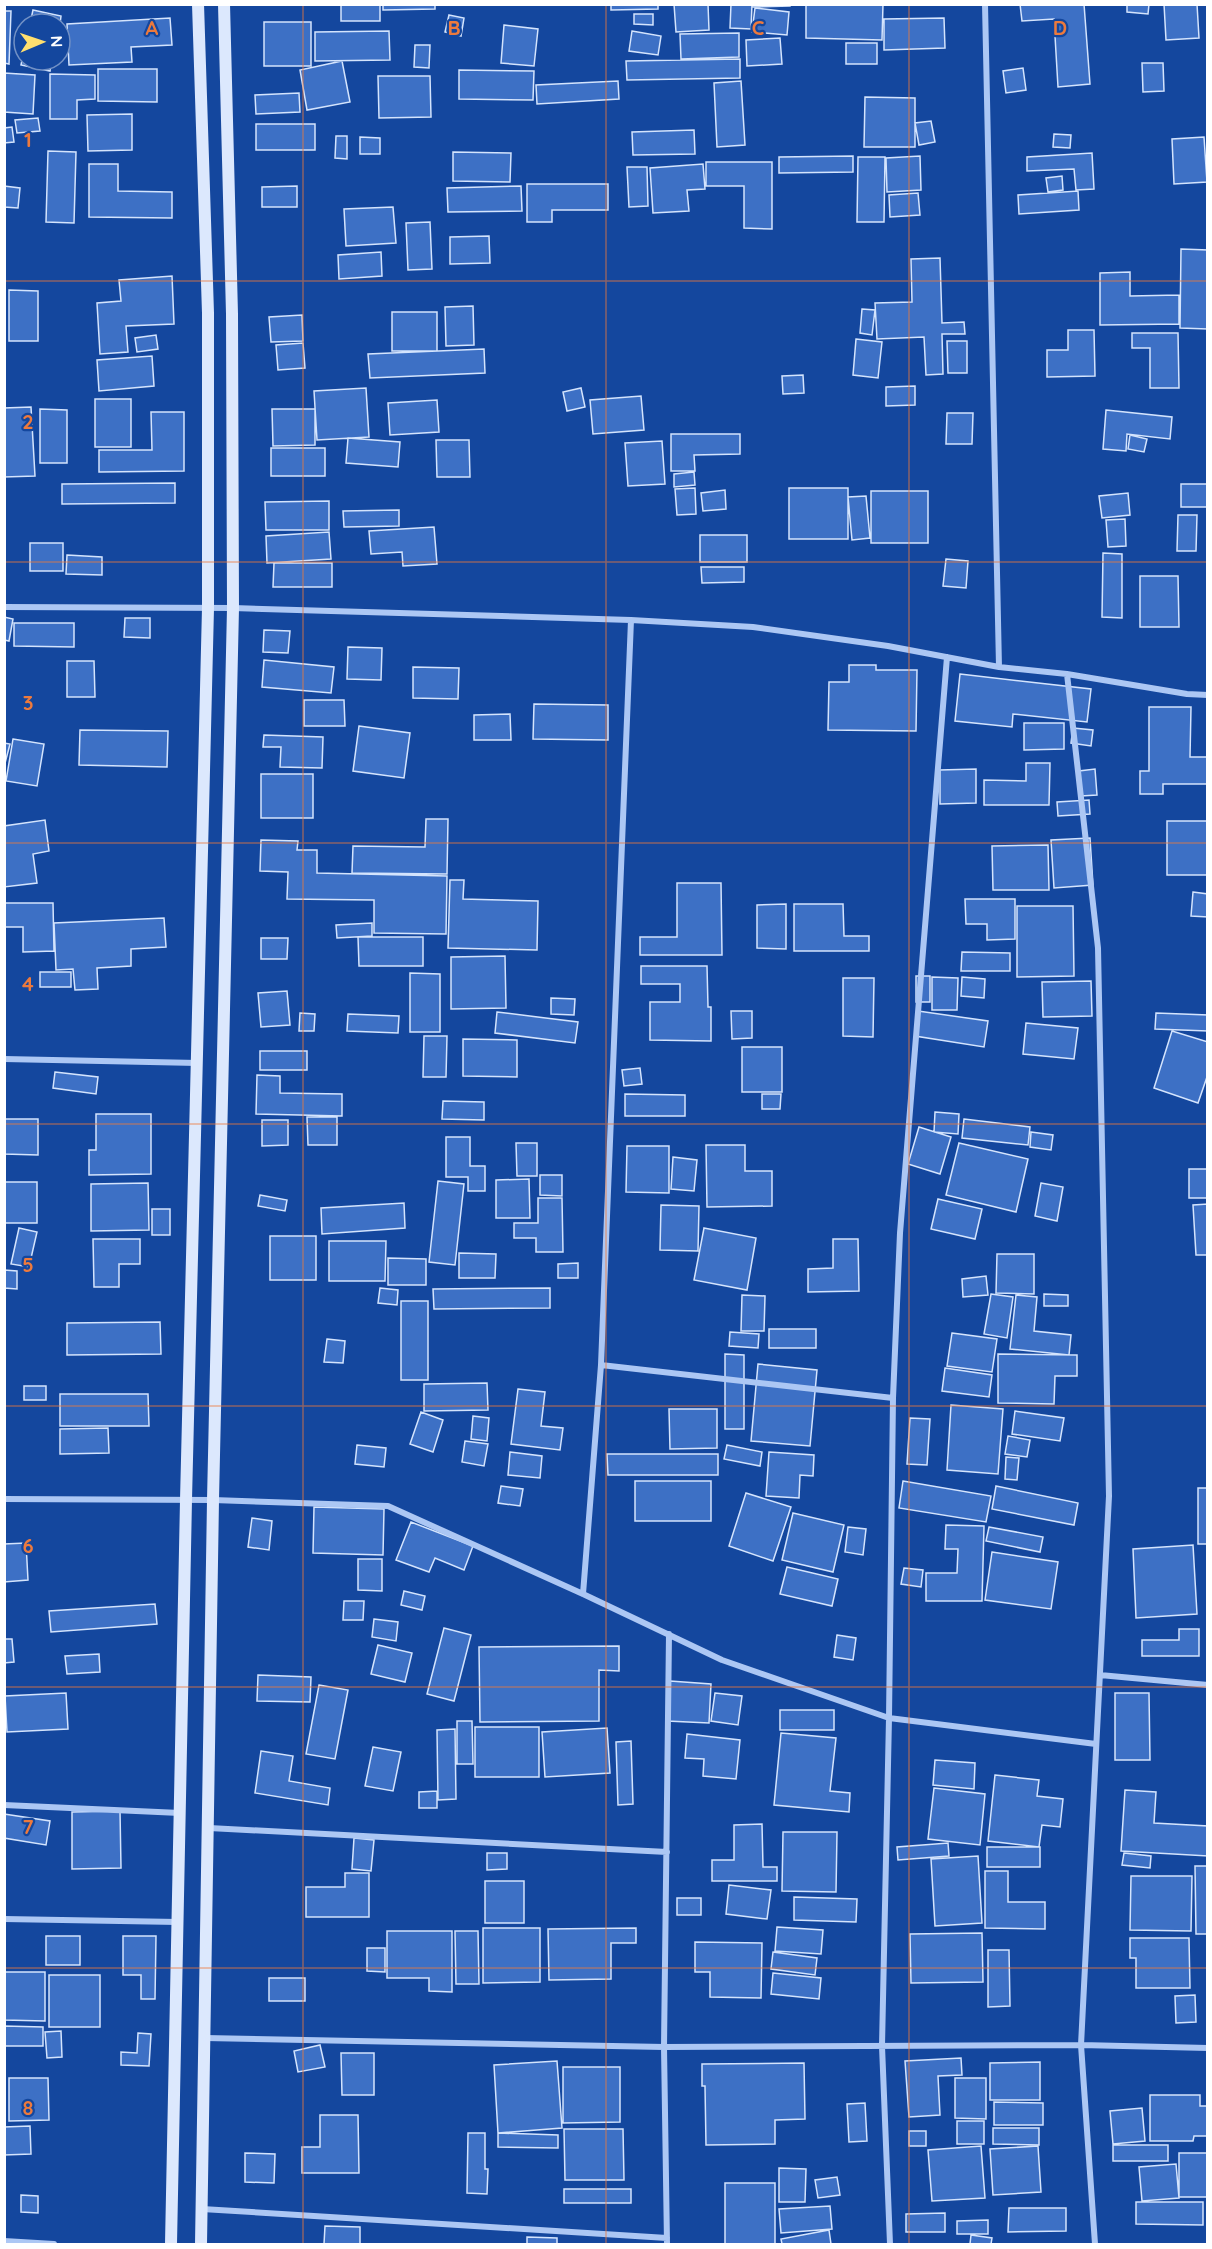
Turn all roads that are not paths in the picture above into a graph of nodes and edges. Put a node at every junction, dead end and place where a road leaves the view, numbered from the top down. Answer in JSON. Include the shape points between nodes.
{"nodes":[{"id":1,"x":198,"y":4,"type":"edge"},
{"id":2,"x":225,"y":4,"type":"edge"},
{"id":3,"x":985,"y":4,"type":"edge"},
{"id":4,"x":4,"y":607,"type":"edge"},
{"id":5,"x":208,"y":608,"type":"junction"},
{"id":6,"x":234,"y":608,"type":"junction"},
{"id":7,"x":630,"y":620,"type":"junction"},
{"id":8,"x":947,"y":657,"type":"junction"},
{"id":9,"x":999,"y":667,"type":"junction"},
{"id":10,"x":1067,"y":674,"type":"junction"},
{"id":11,"x":1208,"y":695,"type":"edge"},
{"id":12,"x":4,"y":1059,"type":"edge"},
{"id":13,"x":198,"y":1063,"type":"junction"},
{"id":14,"x":601,"y":1365,"type":"junction"},
{"id":15,"x":892,"y":1398,"type":"junction"},
{"id":16,"x":4,"y":1499,"type":"edge"},
{"id":17,"x":186,"y":1500,"type":"junction"},
{"id":18,"x":213,"y":1500,"type":"junction"},
{"id":19,"x":583,"y":1594,"type":"junction"},
{"id":20,"x":669,"y":1634,"type":"junction"},
{"id":21,"x":1100,"y":1675,"type":"junction"},
{"id":22,"x":1208,"y":1685,"type":"edge"},
{"id":23,"x":889,"y":1718,"type":"junction"},
{"id":24,"x":1096,"y":1744,"type":"junction"},
{"id":25,"x":4,"y":1805,"type":"edge"},
{"id":26,"x":180,"y":1813,"type":"junction"},
{"id":27,"x":209,"y":1828,"type":"junction"},
{"id":28,"x":666,"y":1852,"type":"junction"},
{"id":29,"x":4,"y":1919,"type":"edge"},
{"id":30,"x":179,"y":1922,"type":"junction"},
{"id":31,"x":205,"y":2038,"type":"junction"},
{"id":32,"x":1081,"y":2045,"type":"junction"},
{"id":33,"x":882,"y":2046,"type":"junction"},
{"id":34,"x":664,"y":2047,"type":"junction"},
{"id":35,"x":1208,"y":2048,"type":"edge"},
{"id":36,"x":202,"y":2209,"type":"junction"},
{"id":37,"x":4,"y":2241,"type":"edge"},
{"id":38,"x":667,"y":2241,"type":"edge"},
{"id":39,"x":54,"y":2244,"type":"edge"},
{"id":40,"x":171,"y":2244,"type":"edge"},
{"id":41,"x":201,"y":2244,"type":"edge"},
{"id":42,"x":890,"y":2244,"type":"edge"},
{"id":43,"x":1095,"y":2244,"type":"edge"}],
"edges":[{"from":1,"to":5,"type":"main road","via":[[208,313]]},
{"from":2,"to":6,"type":"main road"},
{"from":3,"to":9,"type":"street"},
{"from":4,"to":5,"type":"street"},
{"from":5,"to":6,"type":"street"},
{"from":5,"to":13,"type":"main road"},
{"from":6,"to":7,"type":"street"},
{"from":6,"to":18,"type":"main road"},
{"from":7,"to":8,"type":"street","via":[[753,627]]},
{"from":7,"to":14,"type":"street"},
{"from":8,"to":9,"type":"street"},
{"from":8,"to":15,"type":"street","via":[[900,1233]]},
{"from":9,"to":10,"type":"street"},
{"from":10,"to":11,"type":"street"},
{"from":10,"to":21,"type":"street","via":[[1098,948],[1108,1496]]},
{"from":12,"to":13,"type":"street"},
{"from":13,"to":17,"type":"main road"},
{"from":14,"to":15,"type":"street"},
{"from":14,"to":19,"type":"street"},
{"from":15,"to":23,"type":"street"},
{"from":16,"to":17,"type":"street"},
{"from":17,"to":18,"type":"street"},
{"from":17,"to":26,"type":"main road"},
{"from":18,"to":19,"type":"street","via":[[388,1506]]},
{"from":18,"to":27,"type":"main road"},
{"from":19,"to":20,"type":"street"},
{"from":20,"to":23,"type":"street","via":[[722,1660]]},
{"from":20,"to":28,"type":"street"},
{"from":21,"to":22,"type":"street"},
{"from":21,"to":24,"type":"street"},
{"from":23,"to":24,"type":"street"},
{"from":23,"to":33,"type":"street"},
{"from":24,"to":32,"type":"street"},
{"from":25,"to":26,"type":"street"},
{"from":26,"to":30,"type":"main road"},
{"from":27,"to":28,"type":"street"},
{"from":27,"to":31,"type":"main road"},
{"from":28,"to":34,"type":"street"},
{"from":29,"to":30,"type":"street"},
{"from":30,"to":40,"type":"main road"},
{"from":31,"to":34,"type":"street"},
{"from":31,"to":36,"type":"main road"},
{"from":32,"to":33,"type":"street"},
{"from":32,"to":35,"type":"street"},
{"from":32,"to":43,"type":"street"},
{"from":33,"to":34,"type":"street"},
{"from":33,"to":42,"type":"street"},
{"from":34,"to":38,"type":"street"},
{"from":36,"to":38,"type":"street"},
{"from":36,"to":41,"type":"main road"},
{"from":37,"to":39,"type":"street"}]}
